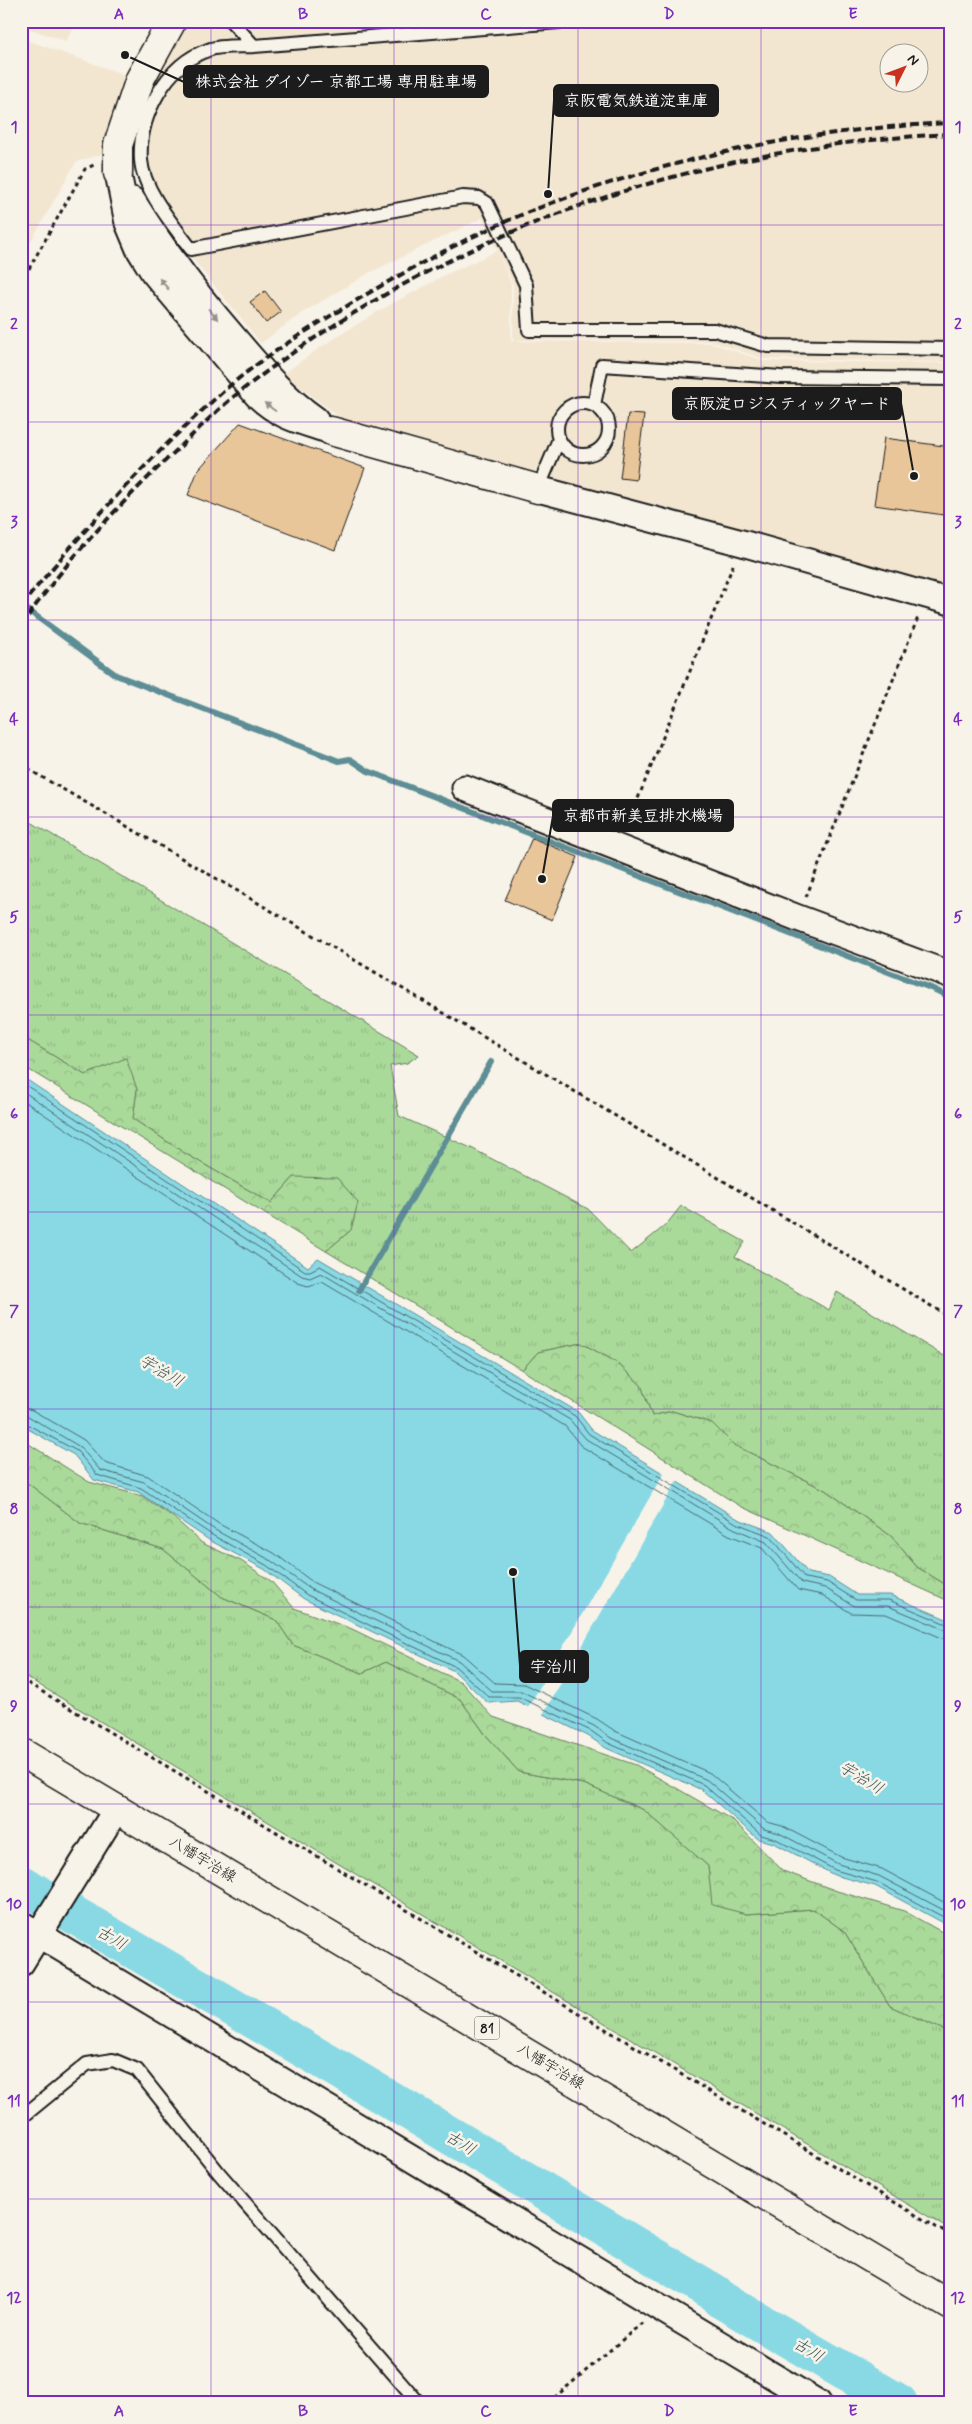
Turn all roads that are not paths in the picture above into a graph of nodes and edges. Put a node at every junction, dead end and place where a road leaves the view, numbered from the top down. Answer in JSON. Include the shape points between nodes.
{"nodes":[{"id":1,"x":172,"y":21,"type":"edge"},
{"id":2,"x":231,"y":21,"type":"edge"},
{"id":3,"x":572,"y":21,"type":"edge"},
{"id":4,"x":254,"y":46,"type":"junction"},
{"id":5,"x":118,"y":164,"type":"joint"},
{"id":6,"x":951,"y":349,"type":"edge"},
{"id":7,"x":951,"y":379,"type":"edge"},
{"id":8,"x":594,"y":405,"type":"junction"},
{"id":9,"x":331,"y":431,"type":"joint"},
{"id":10,"x":559,"y":438,"type":"junction"},
{"id":11,"x":538,"y":489,"type":"junction"},
{"id":12,"x":951,"y":602,"type":"edge"},
{"id":13,"x":465,"y":788,"type":"dead end"},
{"id":14,"x":951,"y":975,"type":"edge"},
{"id":15,"x":27,"y":1760,"type":"edge"},
{"id":16,"x":117,"y":1808,"type":"junction"},
{"id":17,"x":30,"y":1929,"type":"edge"},
{"id":18,"x":21,"y":1963,"type":"edge"},
{"id":19,"x":21,"y":2118,"type":"edge"},
{"id":20,"x":951,"y":2306,"type":"edge"},
{"id":21,"x":418,"y":2403,"type":"edge"},
{"id":22,"x":818,"y":2403,"type":"edge"}],
"edges":[{"from":1,"to":5,"type":"main road","via":[[140,79],[118,145]]},
{"from":2,"to":4,"type":"lane"},
{"from":3,"to":4,"type":"lane"},
{"from":4,"to":6,"type":"lane","via":[[209,49],[192,57],[176,70],[156,96],[144,130],[141,161],[153,197],[191,249],[463,197],[479,198],[487,204],[526,285],[529,330],[715,330],[768,346]]},
{"from":5,"to":9,"type":"street","via":[[128,223],[139,250],[154,273],[272,409]]},
{"from":7,"to":8,"type":"lane","via":[[781,377],[602,365]]},
{"from":8,"to":10,"type":"lane","via":[[578,403],[565,410],[558,424]]},
{"from":8,"to":10,"type":"lane","via":[[606,416],[609,424],[609,433],[601,448],[586,455],[578,454],[563,446]]},
{"from":9,"to":11,"type":"main road"},
{"from":10,"to":11,"type":"lane"},
{"from":11,"to":12,"type":"street"},
{"from":13,"to":14,"type":"street"},
{"from":15,"to":16,"type":"main road","name":"八幡宇治線","number":"81"},
{"from":16,"to":17,"type":"street"},
{"from":16,"to":20,"type":"main road","name":"八幡宇治線","number":"81"},
{"from":17,"to":18,"type":"street"},
{"from":17,"to":22,"type":"street","via":[[649,2311]]},
{"from":19,"to":21,"type":"lane","via":[[87,2064],[113,2060],[137,2070],[219,2173]]}]}
